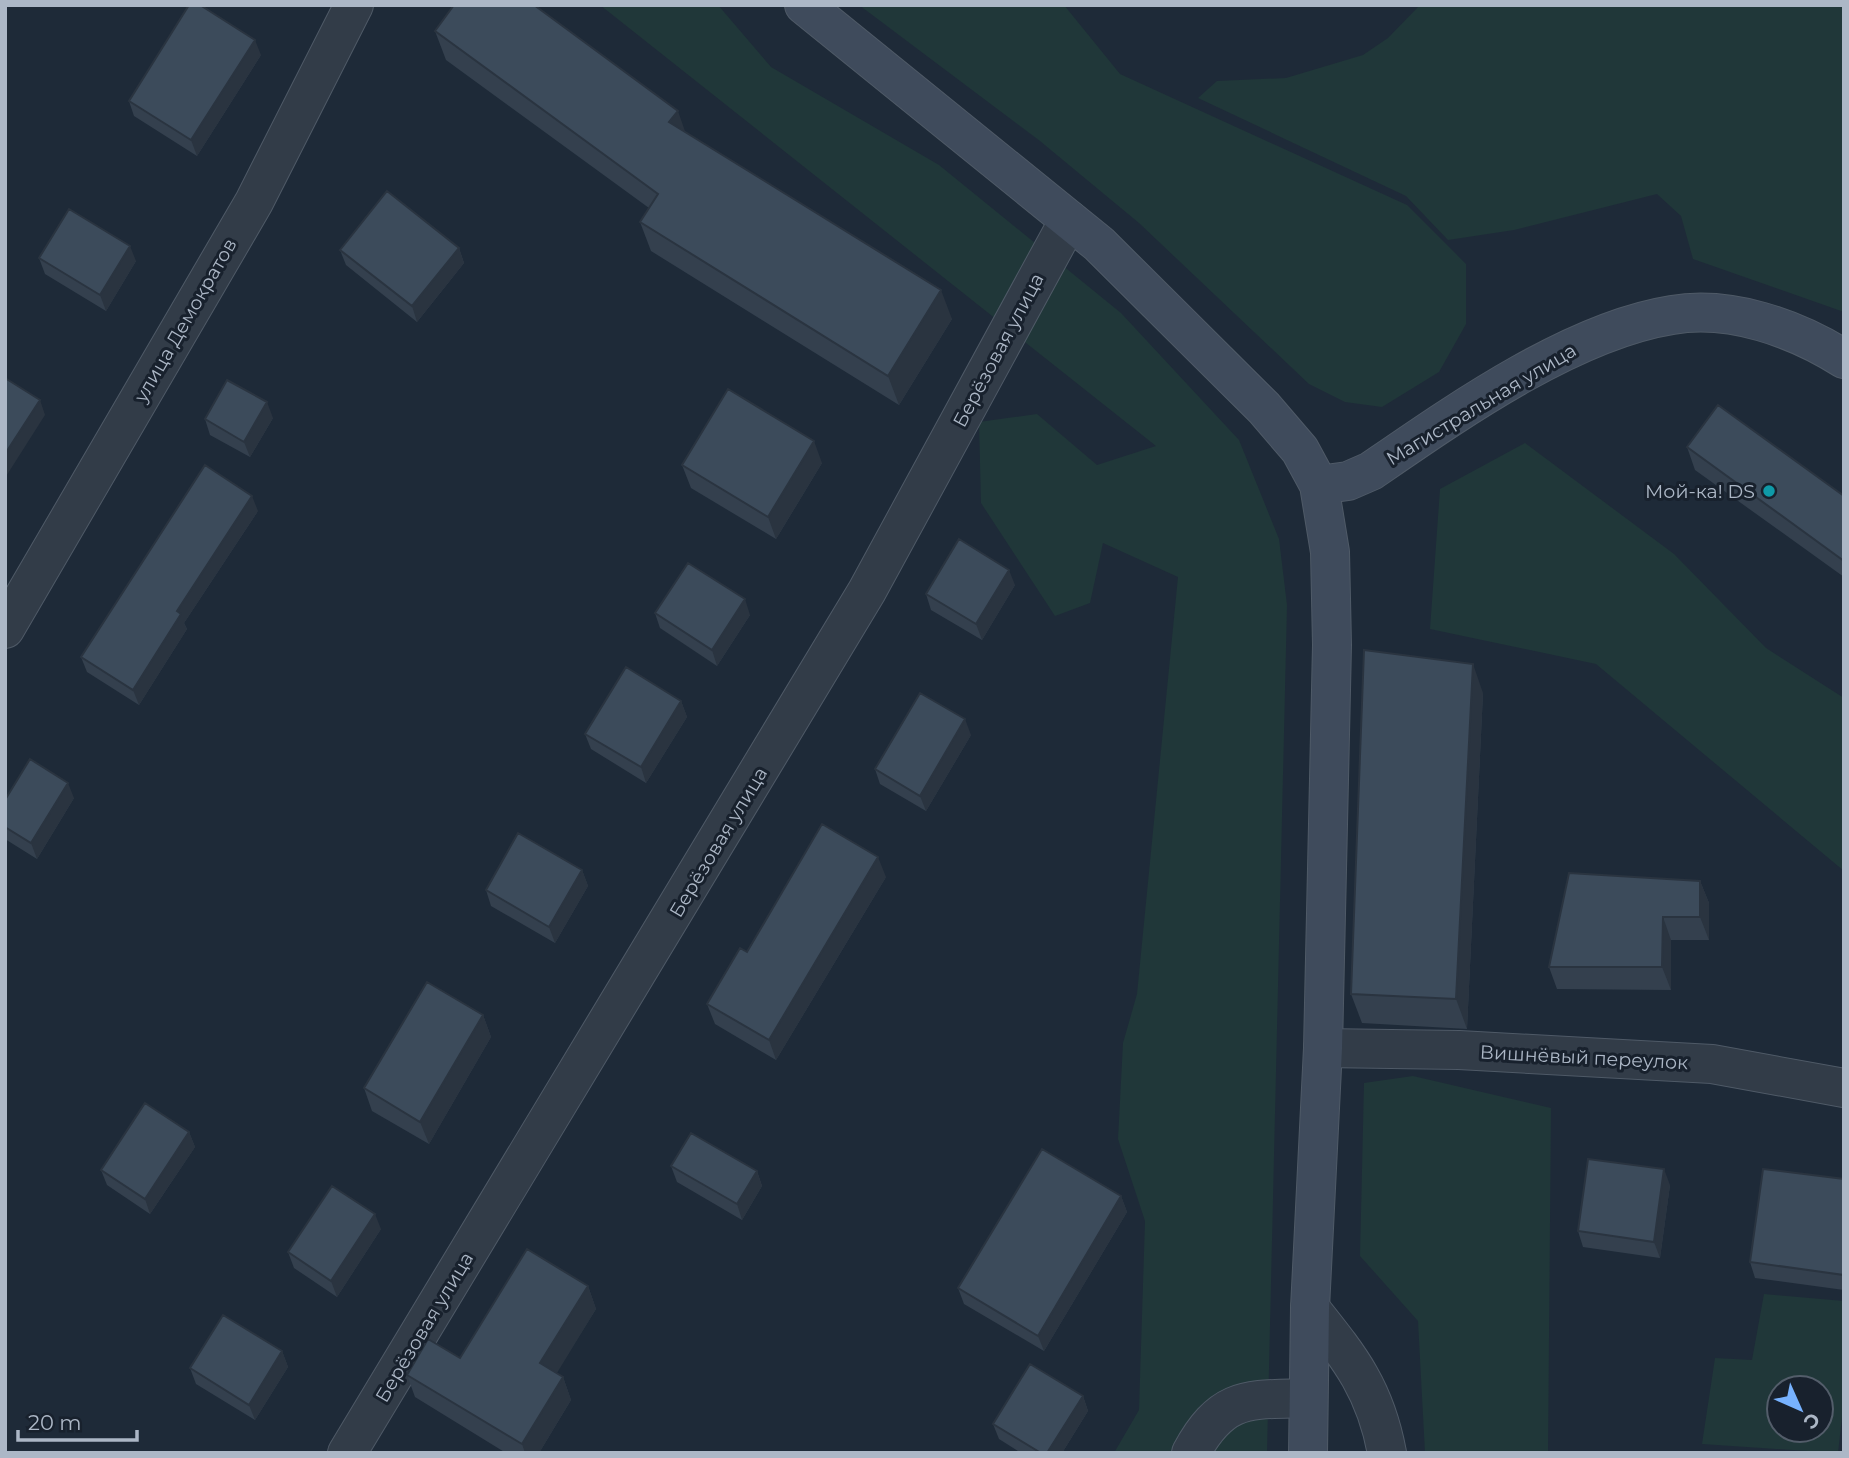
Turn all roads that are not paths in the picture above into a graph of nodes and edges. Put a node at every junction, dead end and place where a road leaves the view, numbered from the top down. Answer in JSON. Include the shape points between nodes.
{"nodes":[{"id":1,"x":354,"y":5,"type":"edge"},
{"id":2,"x":804,"y":5,"type":"edge"},
{"id":3,"x":1069,"y":220,"type":"junction"},
{"id":4,"x":1844,"y":359,"type":"edge"},
{"id":5,"x":1319,"y":485,"type":"junction"},
{"id":6,"x":5,"y":629,"type":"edge"},
{"id":7,"x":1322,"y":1048,"type":"junction"},
{"id":8,"x":1844,"y":1088,"type":"edge"},
{"id":9,"x":1310,"y":1308,"type":"junction"},
{"id":10,"x":1308,"y":1398,"type":"junction"},
{"id":11,"x":347,"y":1453,"type":"edge"},
{"id":12,"x":1191,"y":1453,"type":"edge"},
{"id":13,"x":1308,"y":1453,"type":"edge"},
{"id":14,"x":1387,"y":1453,"type":"edge"}],
"edges":[{"from":1,"to":6,"type":"street","name":"улица Демократов","via":[[254,202]]},
{"from":2,"to":3,"type":"street"},
{"from":3,"to":5,"type":"street","via":[[1099,244],[1264,408],[1300,450]]},
{"from":3,"to":11,"type":"street","name":"Берёзовая улица","via":[[867,591]]},
{"from":4,"to":5,"type":"street","name":"Магистральная улица","via":[[1791,331],[1751,319],[1673,314],[1584,343],[1526,373],[1371,471],[1348,481]]},
{"from":5,"to":7,"type":"street","via":[[1329,552],[1332,645]]},
{"from":7,"to":8,"type":"street","name":"Вишнёвый переулок","via":[[1459,1050],[1712,1064]]},
{"from":7,"to":9,"type":"street"},
{"from":9,"to":10,"type":"street"},
{"from":9,"to":14,"type":"street","via":[[1361,1375],[1383,1429]]},
{"from":10,"to":12,"type":"street","via":[[1245,1400],[1222,1413]]},
{"from":10,"to":13,"type":"street"}]}
